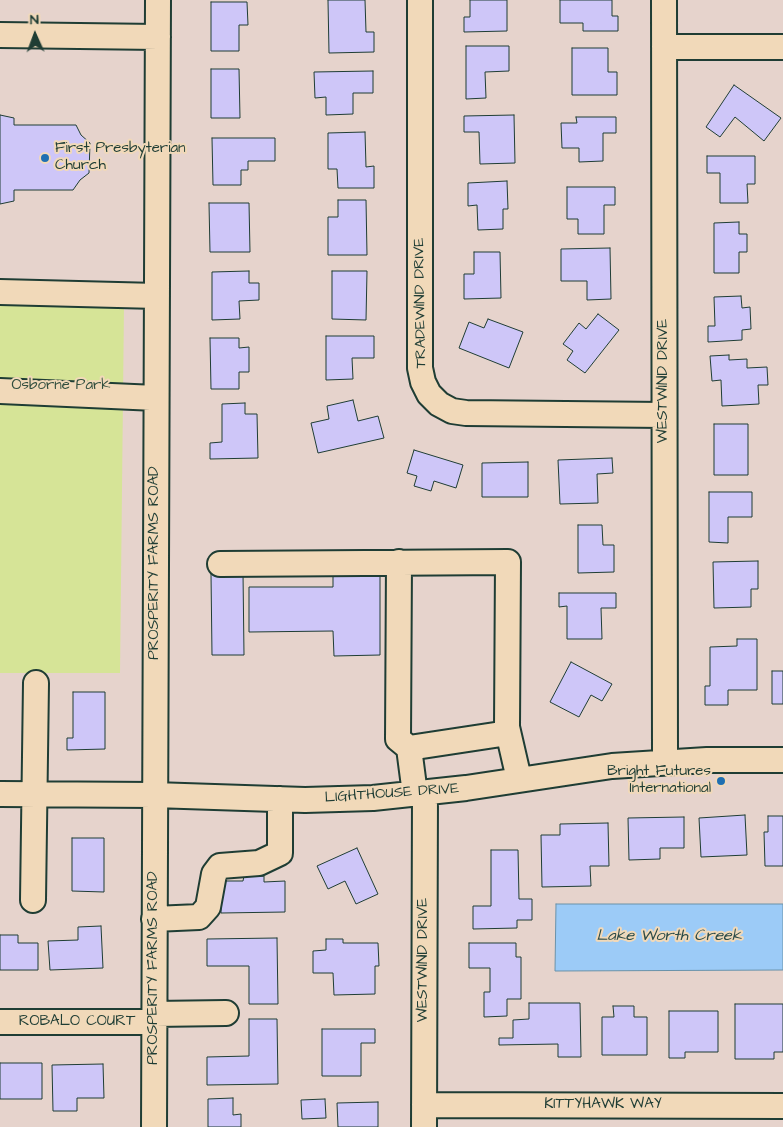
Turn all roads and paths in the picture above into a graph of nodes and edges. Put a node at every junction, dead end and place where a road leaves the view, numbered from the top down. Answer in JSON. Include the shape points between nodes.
{"nodes":[{"id":1,"x":158,"y":0,"type":"edge"},
{"id":2,"x":420,"y":0,"type":"edge"},
{"id":3,"x":664,"y":0,"type":"edge"},
{"id":4,"x":0,"y":35,"type":"edge"},
{"id":5,"x":158,"y":37,"type":"junction"},
{"id":6,"x":664,"y":47,"type":"junction"},
{"id":7,"x":783,"y":47,"type":"edge"},
{"id":8,"x":0,"y":292,"type":"edge"},
{"id":9,"x":157,"y":296,"type":"junction"},
{"id":10,"x":0,"y":391,"type":"edge"},
{"id":11,"x":156,"y":398,"type":"junction"},
{"id":12,"x":664,"y":415,"type":"junction"},
{"id":13,"x":400,"y":562,"type":"junction"},
{"id":14,"x":220,"y":564,"type":"dead end"},
{"id":15,"x":36,"y":682,"type":"dead end"},
{"id":16,"x":508,"y":733,"type":"junction"},
{"id":17,"x":409,"y":748,"type":"junction"},
{"id":18,"x":783,"y":760,"type":"edge"},
{"id":19,"x":665,"y":762,"type":"junction"},
{"id":20,"x":519,"y":779,"type":"junction"},
{"id":21,"x":0,"y":794,"type":"edge"},
{"id":22,"x":34,"y":794,"type":"junction"},
{"id":23,"x":420,"y":794,"type":"junction"},
{"id":24,"x":154,"y":795,"type":"junction"},
{"id":25,"x":280,"y":799,"type":"junction"},
{"id":26,"x":33,"y":900,"type":"dead end"},
{"id":27,"x":154,"y":919,"type":"junction"},
{"id":28,"x":226,"y":1013,"type":"dead end"},
{"id":29,"x":154,"y":1018,"type":"junction"},
{"id":30,"x":0,"y":1022,"type":"edge"},
{"id":31,"x":783,"y":1106,"type":"edge"},
{"id":32,"x":424,"y":1116,"type":"edge"},
{"id":33,"x":154,"y":1127,"type":"edge"}],
"edges":[{"from":1,"to":5,"type":"street","name":"PROSPERITY FARMS ROAD"},
{"from":2,"to":12,"type":"street","name":"TRADEWIND DRIVE","via":[[420,368],[429,394],[452,411],[466,413]]},
{"from":3,"to":6,"type":"street","name":"WESTWIND DRIVE"},
{"from":4,"to":5,"type":"street"},
{"from":5,"to":9,"type":"street","name":"PROSPERITY FARMS ROAD"},
{"from":6,"to":7,"type":"street"},
{"from":6,"to":12,"type":"street","name":"WESTWIND DRIVE"},
{"from":8,"to":9,"type":"street"},
{"from":9,"to":11,"type":"street","name":"PROSPERITY FARMS ROAD"},
{"from":10,"to":11,"type":"street"},
{"from":11,"to":24,"type":"street","name":"PROSPERITY FARMS ROAD"},
{"from":12,"to":19,"type":"street","name":"WESTWIND DRIVE"},
{"from":13,"to":14,"type":"street"},
{"from":13,"to":16,"type":"street","via":[[508,562]]},
{"from":13,"to":17,"type":"street","via":[[398,739]]},
{"from":15,"to":22,"type":"street"},
{"from":16,"to":17,"type":"street"},
{"from":16,"to":20,"type":"street"},
{"from":17,"to":23,"type":"street","name":"WESTWIND DRIVE"},
{"from":18,"to":19,"type":"street","name":"LIGHTHOUSE DRIVE"},
{"from":19,"to":20,"type":"street","name":"LIGHTHOUSE DRIVE"},
{"from":20,"to":23,"type":"street","name":"LIGHTHOUSE DRIVE"},
{"from":21,"to":22,"type":"street","name":"LIGHTHOUSE DRIVE"},
{"from":22,"to":24,"type":"street","name":"LIGHTHOUSE DRIVE"},
{"from":22,"to":26,"type":"street"},
{"from":23,"to":25,"type":"street","name":"LIGHTHOUSE DRIVE"},
{"from":23,"to":32,"type":"street","name":"WESTWIND DRIVE"},
{"from":24,"to":25,"type":"street","name":"LIGHTHOUSE DRIVE"},
{"from":24,"to":27,"type":"street","name":"PROSPERITY FARMS ROAD"},
{"from":25,"to":27,"type":"street","via":[[280,853],[259,862],[220,866],[214,874],[208,907],[199,917]]},
{"from":27,"to":29,"type":"street","name":"PROSPERITY FARMS ROAD"},
{"from":28,"to":29,"type":"street","name":"ROBALO COURT"},
{"from":29,"to":30,"type":"street","name":"ROBALO COURT"},
{"from":29,"to":33,"type":"street","name":"PROSPERITY FARMS ROAD"},
{"from":31,"to":32,"type":"street","name":"KITTYHAWK WAY"}]}
